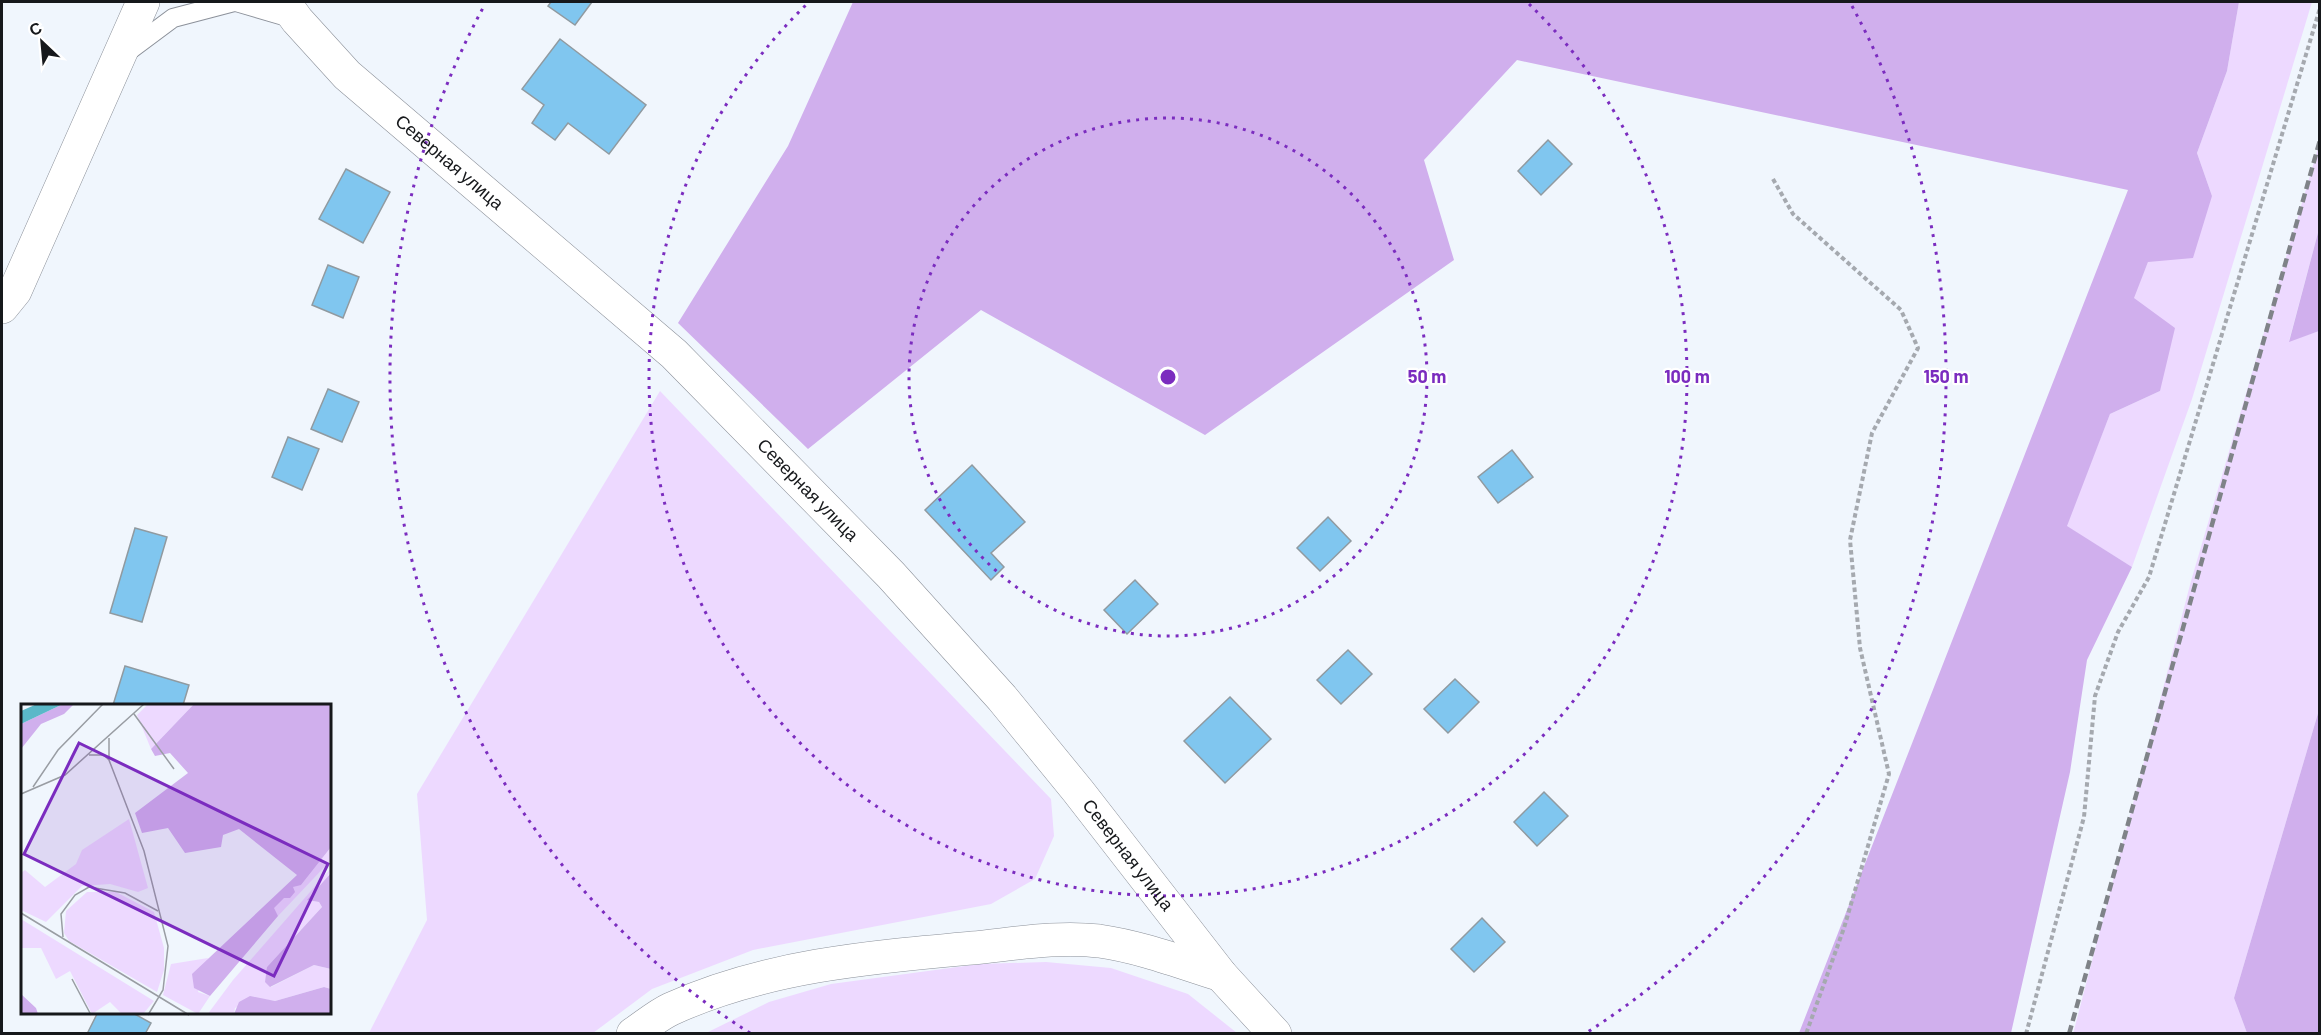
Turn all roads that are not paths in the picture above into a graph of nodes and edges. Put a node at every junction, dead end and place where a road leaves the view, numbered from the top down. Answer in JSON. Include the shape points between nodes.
{"nodes":[{"id":1,"x":143,"y":2,"type":"edge"},
{"id":2,"x":235,"y":2,"type":"edge"},
{"id":3,"x":290,"y":11,"type":"edge"},
{"id":4,"x":115,"y":62,"type":"junction"},
{"id":5,"x":2,"y":307,"type":"edge"},
{"id":6,"x":1221,"y":975,"type":"junction"},
{"id":7,"x":633,"y":1034,"type":"edge"},
{"id":8,"x":1275,"y":1034,"type":"edge"}],
"edges":[{"from":1,"to":4,"type":"street"},
{"from":2,"to":3,"type":"lane"},
{"from":2,"to":4,"type":"lane","via":[[173,18]]},
{"from":3,"to":6,"type":"street","name":"Северная улица","via":[[347,75],[674,354],[875,558],[1002,698]]},
{"from":4,"to":5,"type":"street","via":[[15,291]]},
{"from":6,"to":7,"type":"street","via":[[1136,947],[1097,941],[1058,940],[898,955],[810,967],[735,986],[670,1010]]},
{"from":6,"to":8,"type":"street","name":"Северная улица"}]}
